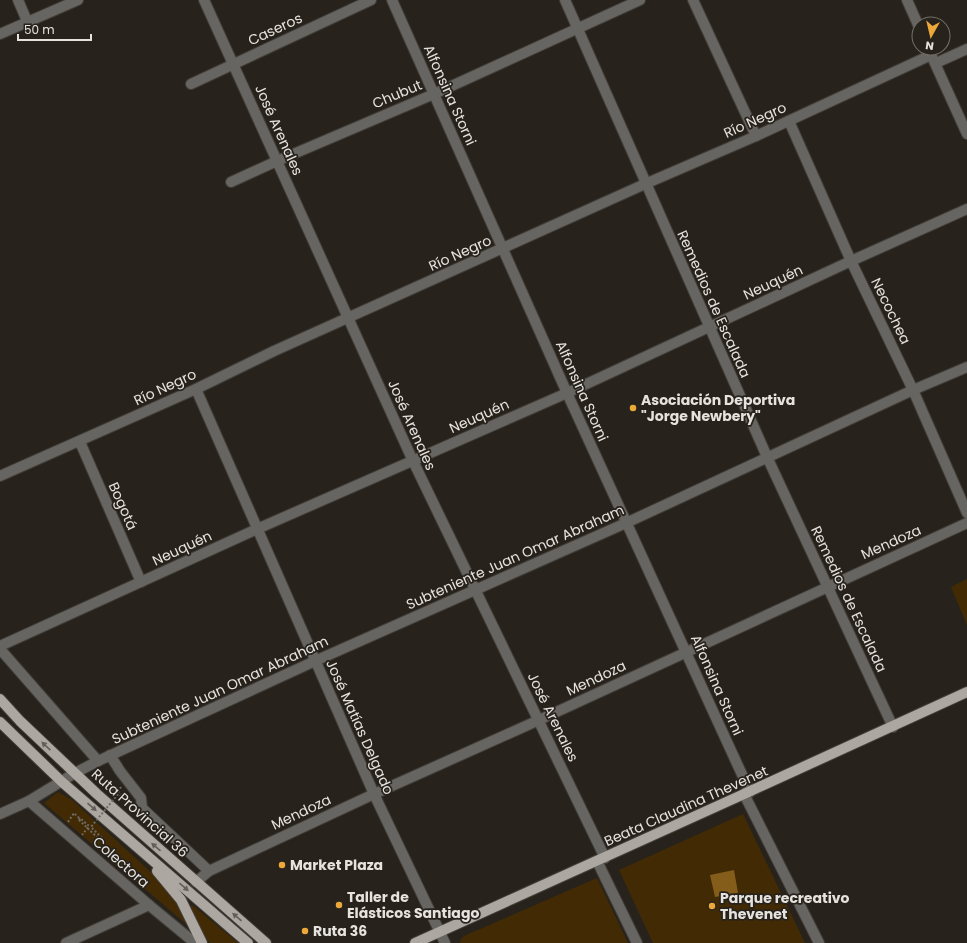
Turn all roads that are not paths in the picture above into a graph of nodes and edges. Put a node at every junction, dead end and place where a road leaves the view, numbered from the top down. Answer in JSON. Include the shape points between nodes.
{"nodes":[{"id":1,"x":18,"y":0,"type":"edge"},
{"id":2,"x":78,"y":0,"type":"edge"},
{"id":3,"x":204,"y":0,"type":"edge"},
{"id":4,"x":371,"y":0,"type":"edge"},
{"id":5,"x":392,"y":0,"type":"edge"},
{"id":6,"x":564,"y":0,"type":"edge"},
{"id":7,"x":640,"y":0,"type":"edge"},
{"id":8,"x":694,"y":0,"type":"edge"},
{"id":9,"x":907,"y":0,"type":"edge"},
{"id":10,"x":914,"y":16,"type":"edge"},
{"id":11,"x":27,"y":21,"type":"junction"},
{"id":12,"x":578,"y":28,"type":"junction"},
{"id":13,"x":0,"y":34,"type":"edge"},
{"id":14,"x":967,"y":49,"type":"edge"},
{"id":15,"x":951,"y":52,"type":"edge"},
{"id":16,"x":932,"y":56,"type":"edge"},
{"id":17,"x":233,"y":63,"type":"junction"},
{"id":18,"x":191,"y":84,"type":"dead end"},
{"id":19,"x":434,"y":94,"type":"junction"},
{"id":20,"x":789,"y":121,"type":"junction"},
{"id":21,"x":967,"y":134,"type":"edge"},
{"id":22,"x":756,"y":136,"type":"junction"},
{"id":23,"x":277,"y":161,"type":"junction"},
{"id":24,"x":231,"y":182,"type":"dead end"},
{"id":25,"x":645,"y":184,"type":"junction"},
{"id":26,"x":967,"y":209,"type":"edge"},
{"id":27,"x":503,"y":248,"type":"junction"},
{"id":28,"x":851,"y":261,"type":"junction"},
{"id":29,"x":349,"y":318,"type":"junction"},
{"id":30,"x":709,"y":327,"type":"junction"},
{"id":31,"x":967,"y":367,"type":"edge"},
{"id":32,"x":196,"y":389,"type":"junction"},
{"id":33,"x":913,"y":390,"type":"junction"},
{"id":34,"x":567,"y":393,"type":"junction"},
{"id":35,"x":80,"y":442,"type":"junction"},
{"id":36,"x":768,"y":459,"type":"junction"},
{"id":37,"x":412,"y":461,"type":"junction"},
{"id":38,"x":0,"y":476,"type":"edge"},
{"id":39,"x":967,"y":513,"type":"edge"},
{"id":40,"x":626,"y":523,"type":"junction"},
{"id":41,"x":967,"y":523,"type":"edge"},
{"id":42,"x":258,"y":529,"type":"junction"},
{"id":43,"x":141,"y":582,"type":"junction"},
{"id":44,"x":828,"y":586,"type":"junction"},
{"id":45,"x":475,"y":591,"type":"junction"},
{"id":46,"x":0,"y":646,"type":"edge"},
{"id":47,"x":0,"y":649,"type":"edge"},
{"id":48,"x":687,"y":652,"type":"junction"},
{"id":49,"x":315,"y":661,"type":"junction"},
{"id":50,"x":967,"y":692,"type":"edge"},
{"id":51,"x":0,"y":699,"type":"edge"},
{"id":52,"x":539,"y":720,"type":"junction"},
{"id":53,"x":0,"y":722,"type":"edge"},
{"id":54,"x":893,"y":727,"type":"junction"},
{"id":55,"x":110,"y":755,"type":"junction"},
{"id":56,"x":98,"y":761,"type":"junction"},
{"id":57,"x":75,"y":773,"type":"junction"},
{"id":58,"x":62,"y":782,"type":"junction"},
{"id":59,"x":747,"y":793,"type":"junction"},
{"id":60,"x":374,"y":794,"type":"junction"},
{"id":61,"x":29,"y":801,"type":"junction"},
{"id":62,"x":0,"y":814,"type":"edge"},
{"id":63,"x":123,"y":834,"type":"junction"},
{"id":64,"x":601,"y":860,"type":"junction"},
{"id":65,"x":209,"y":871,"type":"junction"},
{"id":66,"x":196,"y":882,"type":"junction"},
{"id":67,"x":149,"y":905,"type":"junction"},
{"id":68,"x":439,"y":932,"type":"junction"},
{"id":69,"x":66,"y":943,"type":"edge"},
{"id":70,"x":195,"y":943,"type":"edge"},
{"id":71,"x":202,"y":943,"type":"edge"},
{"id":72,"x":248,"y":943,"type":"edge"},
{"id":73,"x":266,"y":943,"type":"edge"},
{"id":74,"x":415,"y":943,"type":"edge"},
{"id":75,"x":445,"y":943,"type":"edge"},
{"id":76,"x":637,"y":943,"type":"edge"},
{"id":77,"x":818,"y":943,"type":"edge"}],
"edges":[{"from":1,"to":11,"type":"street"},
{"from":2,"to":11,"type":"street"},
{"from":3,"to":17,"type":"street","name":"José Arenales"},
{"from":4,"to":17,"type":"street","name":"Caseros"},
{"from":5,"to":19,"type":"street","name":"Alfonsina Storni"},
{"from":6,"to":12,"type":"street","name":"Remedios de Escalada"},
{"from":7,"to":12,"type":"street","name":"Chubut"},
{"from":8,"to":22,"type":"street"},
{"from":9,"to":10,"type":"street"},
{"from":11,"to":13,"type":"street"},
{"from":12,"to":19,"type":"street","name":"Chubut"},
{"from":12,"to":25,"type":"street","name":"Remedios de Escalada"},
{"from":14,"to":15,"type":"street","name":"Río Negro"},
{"from":16,"to":20,"type":"street","name":"Río Negro"},
{"from":16,"to":21,"type":"street"},
{"from":17,"to":18,"type":"street","name":"Caseros"},
{"from":17,"to":23,"type":"street","name":"José Arenales"},
{"from":19,"to":23,"type":"street","name":"Chubut"},
{"from":19,"to":27,"type":"street","name":"Alfonsina Storni"},
{"from":20,"to":22,"type":"street","name":"Río Negro"},
{"from":20,"to":28,"type":"street","name":"Necochea"},
{"from":22,"to":25,"type":"street","name":"Río Negro"},
{"from":23,"to":24,"type":"street","name":"Chubut"},
{"from":23,"to":29,"type":"street","name":"José Arenales"},
{"from":25,"to":27,"type":"street","name":"Río Negro"},
{"from":25,"to":30,"type":"street","name":"Remedios de Escalada"},
{"from":26,"to":28,"type":"street","name":"Neuquén"},
{"from":27,"to":29,"type":"street","name":"Río Negro"},
{"from":27,"to":34,"type":"street","name":"Alfonsina Storni"},
{"from":28,"to":30,"type":"street","name":"Neuquén"},
{"from":28,"to":33,"type":"street","name":"Necochea"},
{"from":29,"to":32,"type":"street","name":"Río Negro"},
{"from":29,"to":37,"type":"street","name":"José Arenales"},
{"from":30,"to":34,"type":"street","name":"Neuquén"},
{"from":30,"to":36,"type":"street","name":"Remedios de Escalada"},
{"from":31,"to":33,"type":"street","name":"Subteniente Juan Omar Abraham"},
{"from":32,"to":35,"type":"street","name":"Río Negro"},
{"from":32,"to":42,"type":"street","name":"José Matías Delgado"},
{"from":33,"to":36,"type":"street","name":"Subteniente Juan Omar Abraham"},
{"from":33,"to":39,"type":"street","name":"Necochea"},
{"from":34,"to":37,"type":"street","name":"Neuquén"},
{"from":34,"to":40,"type":"street","name":"Alfonsina Storni"},
{"from":35,"to":38,"type":"street","name":"Río Negro"},
{"from":35,"to":43,"type":"street","name":"Bogotá"},
{"from":36,"to":40,"type":"street","name":"Subteniente Juan Omar Abraham"},
{"from":36,"to":44,"type":"street","name":"Remedios de Escalada"},
{"from":37,"to":42,"type":"street","name":"Neuquén"},
{"from":37,"to":45,"type":"street","name":"José Arenales"},
{"from":40,"to":45,"type":"street","name":"Subteniente Juan Omar Abraham"},
{"from":40,"to":48,"type":"street","name":"Alfonsina Storni"},
{"from":41,"to":44,"type":"street","name":"Mendoza"},
{"from":42,"to":43,"type":"street","name":"Neuquén"},
{"from":42,"to":49,"type":"street","name":"José Matías Delgado"},
{"from":43,"to":46,"type":"street","name":"Neuquén"},
{"from":44,"to":48,"type":"street","name":"Mendoza"},
{"from":44,"to":54,"type":"street","name":"Remedios de Escalada"},
{"from":45,"to":49,"type":"street","name":"Subteniente Juan Omar Abraham"},
{"from":45,"to":52,"type":"street","name":"José Arenales"},
{"from":47,"to":56,"type":"street"},
{"from":48,"to":52,"type":"street","name":"Mendoza"},
{"from":48,"to":59,"type":"street","name":"Alfonsina Storni"},
{"from":49,"to":55,"type":"street","name":"Subteniente Juan Omar Abraham"},
{"from":49,"to":60,"type":"street","name":"José Matías Delgado"},
{"from":50,"to":54,"type":"main road","name":"Beata Claudina Thevenet"},
{"from":57,"to":51,"type":"main road","name":"Ruta Provincial 36","one_way":true},
{"from":52,"to":60,"type":"street","name":"Mendoza"},
{"from":52,"to":64,"type":"street","name":"José Arenales"},
{"from":53,"to":58,"type":"main road","name":"Ruta Provincial 36"},
{"from":54,"to":59,"type":"main road","name":"Beata Claudina Thevenet"},
{"from":55,"to":56,"type":"street","name":"Subteniente Juan Omar Abraham"},
{"from":55,"to":65,"type":"street","via":[[141,798],[142,808]]},
{"from":56,"to":57,"type":"street","name":"Subteniente Juan Omar Abraham"},
{"from":57,"to":58,"type":"street","name":"Subteniente Juan Omar Abraham"},
{"from":66,"to":57,"type":"main road","name":"Ruta Provincial 36","one_way":true},
{"from":58,"to":61,"type":"street","name":"Subteniente Juan Omar Abraham"},
{"from":58,"to":63,"type":"main road","name":"Ruta Provincial 36","one_way":true},
{"from":59,"to":64,"type":"main road","name":"Beata Claudina Thevenet"},
{"from":59,"to":77,"type":"street","name":"Alfonsina Storni"},
{"from":60,"to":65,"type":"street","name":"Mendoza"},
{"from":60,"to":68,"type":"street","name":"José Matías Delgado"},
{"from":61,"to":62,"type":"street","name":"Subteniente Juan Omar Abraham"},
{"from":61,"to":67,"type":"street","name":"Colectora"},
{"from":63,"to":71,"type":"main road","via":[[177,894]]},
{"from":63,"to":72,"type":"main road","name":"Ruta Provincial 36","one_way":true},
{"from":64,"to":68,"type":"main road","name":"Beata Claudina Thevenet"},
{"from":64,"to":76,"type":"street","name":"José Arenales"},
{"from":65,"to":66,"type":"street","name":"Mendoza"},
{"from":73,"to":66,"type":"main road","name":"Ruta Provincial 36","one_way":true},
{"from":67,"to":69,"type":"street"},
{"from":67,"to":70,"type":"street","name":"Colectora"},
{"from":68,"to":74,"type":"main road","name":"Beata Claudina Thevenet"},
{"from":68,"to":75,"type":"street","name":"José Matías Delgado"}]}
